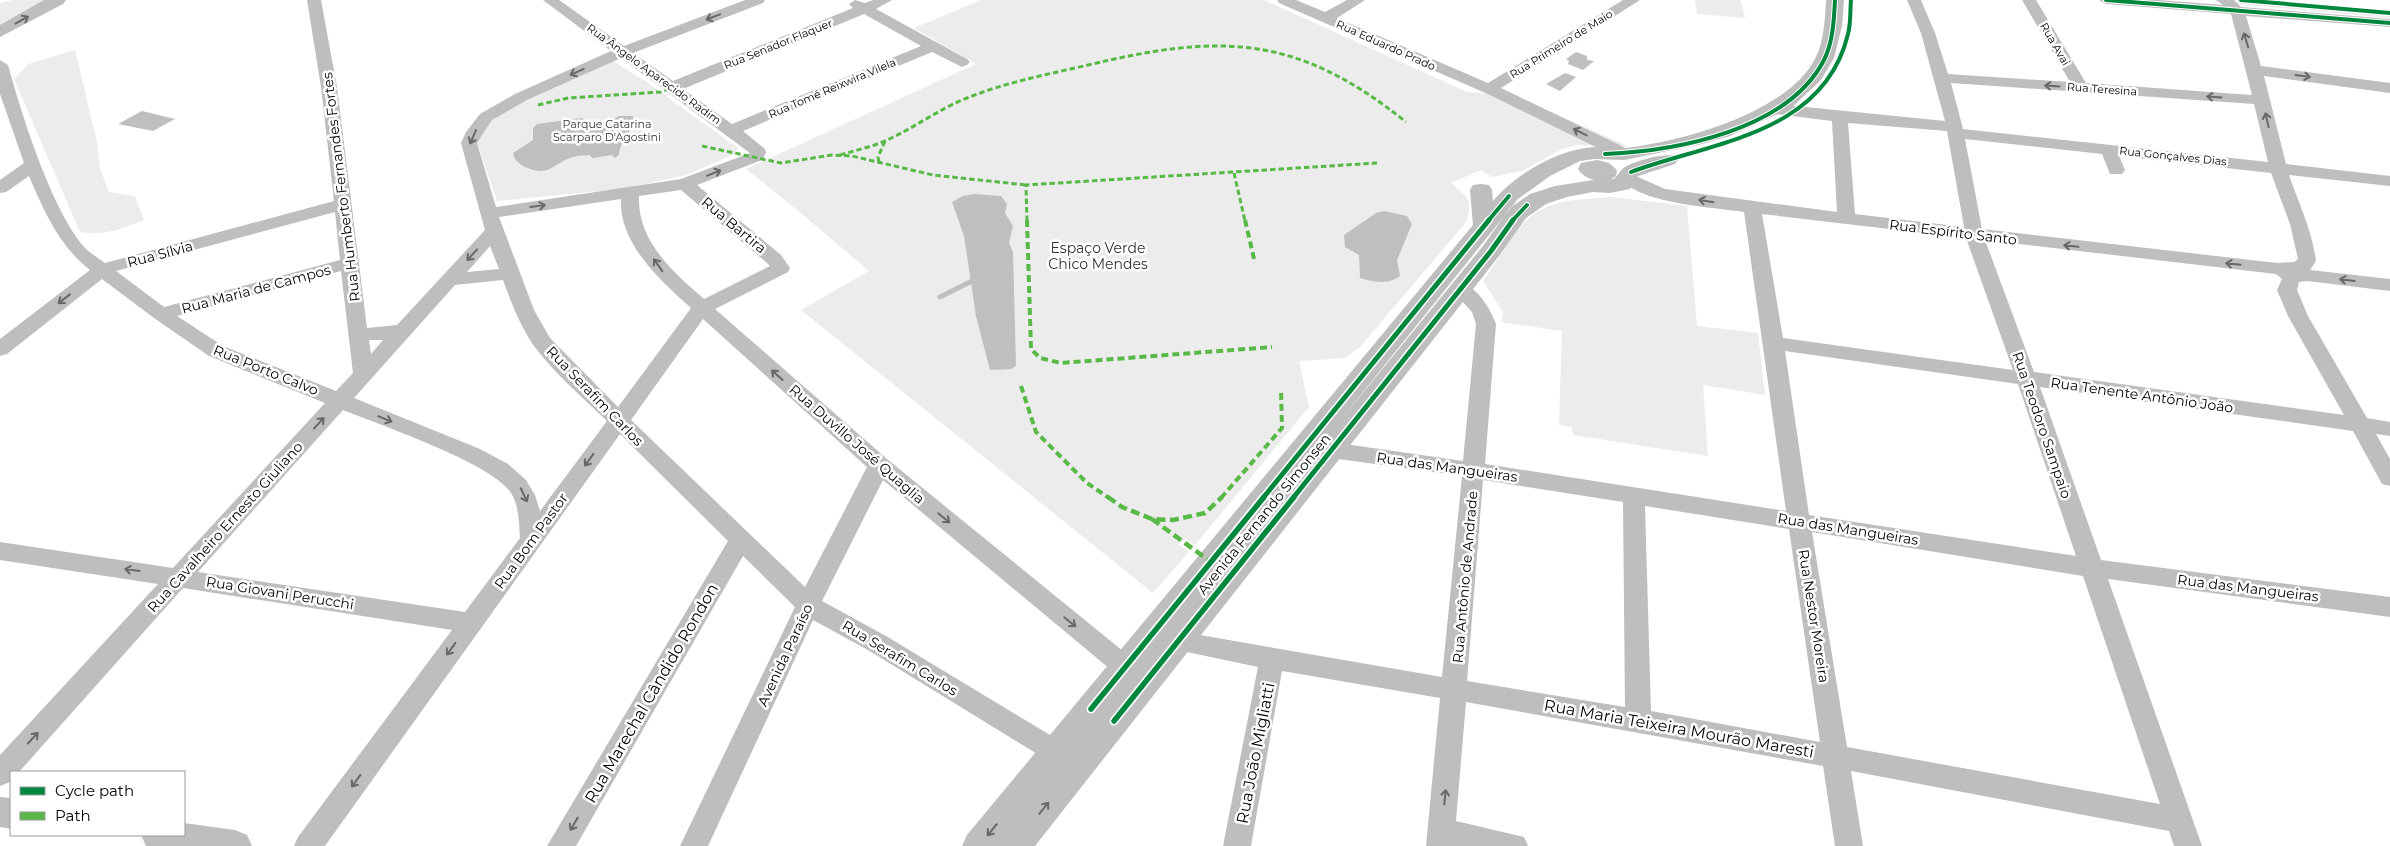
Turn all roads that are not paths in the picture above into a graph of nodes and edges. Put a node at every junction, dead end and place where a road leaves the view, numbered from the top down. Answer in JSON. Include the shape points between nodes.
{"nodes":[{"id":1,"x":69,"y":0,"type":"edge"},
{"id":2,"x":314,"y":0,"type":"edge"},
{"id":3,"x":550,"y":0,"type":"edge"},
{"id":4,"x":758,"y":0,"type":"edge"},
{"id":5,"x":849,"y":0,"type":"edge"},
{"id":6,"x":885,"y":0,"type":"edge"},
{"id":7,"x":1284,"y":0,"type":"edge"},
{"id":8,"x":1358,"y":0,"type":"edge"},
{"id":9,"x":1633,"y":0,"type":"edge"},
{"id":10,"x":1836,"y":0,"type":"edge"},
{"id":11,"x":1851,"y":0,"type":"edge"},
{"id":12,"x":1914,"y":0,"type":"edge"},
{"id":13,"x":2030,"y":0,"type":"edge"},
{"id":14,"x":2106,"y":0,"type":"edge"},
{"id":15,"x":2223,"y":0,"type":"edge"},
{"id":16,"x":50,"y":4,"type":"edge"},
{"id":17,"x":2239,"y":5,"type":"edge"},
{"id":18,"x":864,"y":8,"type":"junction"},
{"id":19,"x":2390,"y":13,"type":"edge"},
{"id":20,"x":1325,"y":18,"type":"junction"},
{"id":21,"x":2390,"y":23,"type":"edge"},
{"id":22,"x":0,"y":32,"type":"edge"},
{"id":23,"x":933,"y":46,"type":"junction"},
{"id":24,"x":622,"y":52,"type":"junction"},
{"id":25,"x":962,"y":62,"type":"dead end"},
{"id":26,"x":0,"y":65,"type":"edge"},
{"id":27,"x":2255,"y":70,"type":"junction"},
{"id":28,"x":1942,"y":78,"type":"junction"},
{"id":29,"x":671,"y":88,"type":"junction"},
{"id":30,"x":2081,"y":88,"type":"junction"},
{"id":31,"x":2390,"y":88,"type":"edge"},
{"id":32,"x":1489,"y":89,"type":"junction"},
{"id":33,"x":2263,"y":100,"type":"junction"},
{"id":34,"x":4,"y":101,"type":"edge"},
{"id":35,"x":1775,"y":109,"type":"junction"},
{"id":36,"x":1796,"y":112,"type":"junction"},
{"id":37,"x":1840,"y":117,"type":"junction"},
{"id":38,"x":731,"y":130,"type":"junction"},
{"id":39,"x":1955,"y":130,"type":"junction"},
{"id":40,"x":2108,"y":149,"type":"junction"},
{"id":41,"x":1570,"y":161,"type":"junction"},
{"id":42,"x":32,"y":165,"type":"junction"},
{"id":43,"x":1622,"y":165,"type":"junction"},
{"id":44,"x":2278,"y":167,"type":"junction"},
{"id":45,"x":2116,"y":170,"type":"dead end"},
{"id":46,"x":2390,"y":181,"type":"edge"},
{"id":47,"x":685,"y":184,"type":"junction"},
{"id":48,"x":1593,"y":186,"type":"junction"},
{"id":49,"x":0,"y":188,"type":"edge"},
{"id":50,"x":1481,"y":190,"type":"dead end"},
{"id":51,"x":630,"y":193,"type":"junction"},
{"id":52,"x":343,"y":204,"type":"junction"},
{"id":53,"x":1752,"y":208,"type":"junction"},
{"id":54,"x":1846,"y":219,"type":"junction"},
{"id":55,"x":492,"y":222,"type":"junction"},
{"id":56,"x":1484,"y":226,"type":"junction"},
{"id":57,"x":1974,"y":235,"type":"junction"},
{"id":58,"x":350,"y":263,"type":"junction"},
{"id":59,"x":781,"y":268,"type":"joint"},
{"id":60,"x":103,"y":269,"type":"junction"},
{"id":61,"x":2293,"y":272,"type":"junction"},
{"id":62,"x":510,"y":274,"type":"junction"},
{"id":63,"x":449,"y":280,"type":"junction"},
{"id":64,"x":2390,"y":285,"type":"edge"},
{"id":65,"x":1460,"y":288,"type":"junction"},
{"id":66,"x":701,"y":308,"type":"junction"},
{"id":67,"x":161,"y":314,"type":"junction"},
{"id":68,"x":404,"y":330,"type":"junction"},
{"id":69,"x":359,"y":334,"type":"junction"},
{"id":70,"x":1774,"y":343,"type":"junction"},
{"id":71,"x":0,"y":349,"type":"edge"},
{"id":72,"x":363,"y":375,"type":"junction"},
{"id":73,"x":2027,"y":380,"type":"junction"},
{"id":74,"x":340,"y":400,"type":"junction"},
{"id":75,"x":618,"y":421,"type":"junction"},
{"id":76,"x":2359,"y":425,"type":"junction"},
{"id":77,"x":2390,"y":429,"type":"edge"},
{"id":78,"x":1318,"y":448,"type":"junction"},
{"id":79,"x":879,"y":465,"type":"junction"},
{"id":80,"x":1473,"y":470,"type":"junction"},
{"id":81,"x":2390,"y":478,"type":"edge"},
{"id":82,"x":1634,"y":496,"type":"junction"},
{"id":83,"x":1799,"y":521,"type":"junction"},
{"id":84,"x":532,"y":539,"type":"junction"},
{"id":85,"x":740,"y":540,"type":"junction"},
{"id":86,"x":0,"y":551,"type":"edge"},
{"id":87,"x":2092,"y":568,"type":"junction"},
{"id":88,"x":180,"y":578,"type":"junction"},
{"id":89,"x":808,"y":605,"type":"junction"},
{"id":90,"x":2390,"y":607,"type":"edge"},
{"id":91,"x":470,"y":623,"type":"junction"},
{"id":92,"x":1177,"y":641,"type":"junction"},
{"id":93,"x":1272,"y":659,"type":"junction"},
{"id":94,"x":1125,"y":667,"type":"junction"},
{"id":95,"x":1456,"y":689,"type":"junction"},
{"id":96,"x":1638,"y":720,"type":"junction"},
{"id":97,"x":1056,"y":752,"type":"junction"},
{"id":98,"x":1835,"y":757,"type":"junction"},
{"id":99,"x":0,"y":774,"type":"edge"},
{"id":100,"x":2179,"y":820,"type":"junction"},
{"id":101,"x":165,"y":836,"type":"edge"},
{"id":102,"x":1441,"y":838,"type":"edge"},
{"id":103,"x":235,"y":846,"type":"edge"},
{"id":104,"x":308,"y":846,"type":"edge"},
{"id":105,"x":561,"y":846,"type":"edge"},
{"id":106,"x":694,"y":846,"type":"edge"},
{"id":107,"x":979,"y":846,"type":"edge"},
{"id":108,"x":1014,"y":846,"type":"edge"},
{"id":109,"x":1237,"y":846,"type":"edge"},
{"id":110,"x":1514,"y":846,"type":"edge"},
{"id":111,"x":1849,"y":846,"type":"edge"},
{"id":112,"x":2188,"y":846,"type":"edge"}],
"edges":[{"from":1,"to":16,"type":"street"},
{"from":2,"to":52,"type":"street","name":"Rua Humberto Fernandes Fortes","via":[[329,87]]},
{"from":3,"to":24,"type":"street","name":"Rua Ângelo Aparecido Radim"},
{"from":4,"to":24,"type":"street","name":"Rua Serafim Carlos","one_way":true},
{"from":5,"to":18,"type":"street"},
{"from":6,"to":18,"type":"street","name":"Rua Senador Flaquer"},
{"from":7,"to":20,"type":"street","name":"Rua Eduardo Prado"},
{"from":8,"to":20,"type":"street"},
{"from":9,"to":32,"type":"street","name":"Rua Primeiro de Maio"},
{"from":10,"to":35,"type":"main road","name":"Avenida Fernando Simonsen","via":[[1825,58],[1814,76]]},
{"from":11,"to":36,"type":"main road","name":"Avenida Fernando Simonsen","via":[[1846,46],[1838,66],[1824,86]]},
{"from":12,"to":28,"type":"street","name":"Rua Teodoro Sampaio"},
{"from":13,"to":30,"type":"street","name":"Rua Avai"},
{"from":14,"to":17,"type":"street"},
{"from":15,"to":17,"type":"street"},
{"from":22,"to":16,"type":"main road","one_way":true},
{"from":17,"to":19,"type":"street"},
{"from":17,"to":21,"type":"street"},
{"from":27,"to":17,"type":"street","one_way":true},
{"from":18,"to":23,"type":"street"},
{"from":18,"to":29,"type":"street","name":"Rua Senador Flaquer"},
{"from":20,"to":32,"type":"street","name":"Rua Eduardo Prado"},
{"from":23,"to":25,"type":"street"},
{"from":23,"to":38,"type":"street","name":"Rua Tomé Reixwira Vilela"},
{"from":24,"to":29,"type":"street","name":"Rua Ângelo Aparecido Radim"},
{"from":24,"to":55,"type":"street","name":"Rua Serafim Carlos","one_way":true,"via":[[507,104],[486,117],[474,132],[469,143]]},
{"from":26,"to":34,"type":"street","name":"Rua Porto Calvo"},
{"from":27,"to":31,"type":"street","one_way":true},
{"from":27,"to":33,"type":"street"},
{"from":30,"to":28,"type":"street","name":"Rua Teresina","one_way":true},
{"from":28,"to":39,"type":"street","name":"Rua Teodoro Sampaio"},
{"from":29,"to":38,"type":"street","name":"Rua Ângelo Aparecido Radim"},
{"from":33,"to":30,"type":"street","name":"Rua Teresina","one_way":true},
{"from":43,"to":32,"type":"street","name":"Rua Eduardo Prado","one_way":true},
{"from":44,"to":33,"type":"street","one_way":true},
{"from":34,"to":42,"type":"street","name":"Rua Porto Calvo"},
{"from":35,"to":36,"type":"street","name":"Rua Gonçalves Dias"},
{"from":35,"to":43,"type":"main road","name":"Avenida Fernando Simonsen","via":[[1714,135]]},
{"from":36,"to":37,"type":"street","name":"Rua Gonçalves Dias"},
{"from":36,"to":43,"type":"main road","name":"Avenida Fernando Simonsen","via":[[1736,140]]},
{"from":37,"to":39,"type":"street","name":"Rua Gonçalves Dias"},
{"from":37,"to":54,"type":"street"},
{"from":47,"to":38,"type":"street","name":"Rua Ângelo Aparecido Radim","one_way":true,"via":[[756,156],[757,149]]},
{"from":39,"to":40,"type":"street","name":"Rua Gonçalves Dias"},
{"from":39,"to":57,"type":"street","name":"Rua Teodoro Sampaio"},
{"from":40,"to":44,"type":"street","name":"Rua Gonçalves Dias"},
{"from":40,"to":45,"type":"street"},
{"from":41,"to":43,"type":"main road","name":"Avenida Fernando Simonsen","via":[[1584,154]]},
{"from":41,"to":48,"type":"main road","via":[[1568,167],[1572,176]]},
{"from":41,"to":56,"type":"main road","name":"Avenida Fernando Simonsen","via":[[1542,172],[1520,186]]},
{"from":42,"to":49,"type":"street"},
{"from":42,"to":60,"type":"street","name":"Rua Porto Calvo","via":[[66,237],[80,253]]},
{"from":43,"to":48,"type":"main road","name":"Avenida Fernando Simonsen","via":[[1622,184]]},
{"from":53,"to":43,"type":"street","name":"Rua Espírito Santo","one_way":true,"via":[[1661,194],[1643,187]]},
{"from":44,"to":46,"type":"street","name":"Rua Gonçalves Dias"},
{"from":44,"to":61,"type":"street","via":[[2306,244],[2307,261]]},
{"from":47,"to":51,"type":"street"},
{"from":47,"to":59,"type":"street","name":"Rua Bartira"},
{"from":48,"to":65,"type":"main road","name":"Avenida Fernando Simonsen","via":[[1546,196],[1527,205]]},
{"from":50,"to":56,"type":"main road"},
{"from":55,"to":51,"type":"street","one_way":true},
{"from":66,"to":51,"type":"street","name":"Rua Duvillo José Quaglia","one_way":true,"via":[[664,274],[638,235],[630,216]]},
{"from":52,"to":58,"type":"street","name":"Rua Humberto Fernandes Fortes"},
{"from":52,"to":60,"type":"street","name":"Rua Sílvia"},
{"from":53,"to":54,"type":"street","name":"Rua Espírito Santo"},
{"from":53,"to":70,"type":"street","name":"Rua Nestor Moreira"},
{"from":54,"to":57,"type":"street","name":"Rua Espírito Santo"},
{"from":55,"to":62,"type":"street","name":"Rua Serafim Carlos"},
{"from":55,"to":63,"type":"street","name":"Rua Cavalheiro Ernesto Giuliano","one_way":true},
{"from":56,"to":78,"type":"main road","name":"Avenida Fernando Simonsen"},
{"from":61,"to":57,"type":"street","name":"Rua Espírito Santo","one_way":true},
{"from":57,"to":73,"type":"street","name":"Rua Teodoro Sampaio"},
{"from":58,"to":67,"type":"street","name":"Rua Maria de Campos"},
{"from":58,"to":69,"type":"street","name":"Rua Humberto Fernandes Fortes"},
{"from":59,"to":66,"type":"street","name":"Rua Bom Pastor"},
{"from":60,"to":67,"type":"street","name":"Rua Porto Calvo"},
{"from":60,"to":71,"type":"street","name":"Rua Sílvia","one_way":true},
{"from":64,"to":61,"type":"street","name":"Rua Espírito Santo","one_way":true},
{"from":61,"to":76,"type":"street","via":[[2287,290],[2290,299]]},
{"from":62,"to":63,"type":"street"},
{"from":62,"to":75,"type":"street","name":"Rua Serafim Carlos","via":[[524,310],[542,342]]},
{"from":63,"to":68,"type":"street","name":"Rua Cavalheiro Ernesto Giuliano"},
{"from":65,"to":78,"type":"main road","name":"Avenida Fernando Simonsen"},
{"from":65,"to":80,"type":"street","name":"Rua Antônio de Andrade","via":[[1481,310],[1486,324]]},
{"from":66,"to":75,"type":"street","name":"Rua Bom Pastor"},
{"from":79,"to":66,"type":"street","name":"Rua Duvillo José Quaglia","one_way":true},
{"from":67,"to":74,"type":"street","name":"Rua Porto Calvo","via":[[216,352]]},
{"from":68,"to":69,"type":"street"},
{"from":68,"to":72,"type":"street","name":"Rua Cavalheiro Ernesto Giuliano"},
{"from":69,"to":72,"type":"street","name":"Rua Humberto Fernandes Fortes"},
{"from":70,"to":73,"type":"street","name":"Rua Tenente Antônio João"},
{"from":70,"to":83,"type":"street","name":"Rua Nestor Moreira"},
{"from":72,"to":74,"type":"street","name":"Rua Cavalheiro Ernesto Giuliano"},
{"from":73,"to":76,"type":"street","name":"Rua Tenente Antônio João"},
{"from":73,"to":87,"type":"street","name":"Rua Teodoro Sampaio"},
{"from":74,"to":84,"type":"street","name":"Rua Porto Calvo","one_way":true,"via":[[502,468],[526,495]]},
{"from":88,"to":74,"type":"street","name":"Rua Cavalheiro Ernesto Giuliano","one_way":true},
{"from":75,"to":84,"type":"street","name":"Rua Bom Pastor","one_way":true},
{"from":75,"to":85,"type":"street","name":"Rua Serafim Carlos"},
{"from":76,"to":77,"type":"street","name":"Rua Tenente Antônio João"},
{"from":76,"to":81,"type":"street"},
{"from":78,"to":80,"type":"street","name":"Rua das Mangueiras"},
{"from":78,"to":92,"type":"main road","name":"Avenida Fernando Simonsen"},
{"from":78,"to":94,"type":"main road","name":"Avenida Fernando Simonsen"},
{"from":79,"to":89,"type":"street","name":"Avenida Paraíso"},
{"from":79,"to":94,"type":"street","name":"Rua Duvillo José Quaglia","one_way":true},
{"from":80,"to":82,"type":"street","name":"Rua das Mangueiras"},
{"from":80,"to":95,"type":"street","name":"Rua Antônio de Andrade"},
{"from":82,"to":83,"type":"street","name":"Rua das Mangueiras"},
{"from":82,"to":96,"type":"street"},
{"from":83,"to":87,"type":"street","name":"Rua das Mangueiras"},
{"from":83,"to":98,"type":"street","name":"Rua Nestor Moreira"},
{"from":84,"to":91,"type":"street","name":"Rua Bom Pastor"},
{"from":85,"to":89,"type":"street","name":"Rua Serafim Carlos"},
{"from":85,"to":105,"type":"street","name":"Rua Marechal Cândido Rondon","one_way":true},
{"from":88,"to":86,"type":"street","name":"Rua Giovani Perucchi","one_way":true},
{"from":87,"to":90,"type":"street","name":"Rua das Mangueiras"},
{"from":87,"to":100,"type":"street","name":"Rua Teodoro Sampaio"},
{"from":88,"to":91,"type":"street","name":"Rua Giovani Perucchi"},
{"from":99,"to":88,"type":"street","name":"Rua Cavalheiro Ernesto Giuliano","one_way":true},
{"from":89,"to":97,"type":"street","name":"Rua Serafim Carlos"},
{"from":89,"to":106,"type":"street","name":"Avenida Paraíso"},
{"from":91,"to":104,"type":"street","name":"Rua Bom Pastor","one_way":true},
{"from":92,"to":93,"type":"street","name":"Rua Maria Teixeira Mourão Maresti"},
{"from":108,"to":92,"type":"main road","name":"Avenida Fernando Simonsen","one_way":true},
{"from":93,"to":95,"type":"street","name":"Rua Maria Teixeira Mourão Maresti"},
{"from":93,"to":109,"type":"street","name":"Rua João Migliatti"},
{"from":94,"to":97,"type":"main road","name":"Avenida Fernando Simonsen"},
{"from":95,"to":96,"type":"street","name":"Rua Maria Teixeira Mourão Maresti"},
{"from":102,"to":95,"type":"street","name":"Rua Antônio de Andrade","one_way":true},
{"from":96,"to":98,"type":"street","name":"Rua Maria Teixeira Mourão Maresti"},
{"from":97,"to":107,"type":"main road","name":"Avenida Fernando Simonsen","one_way":true},
{"from":98,"to":100,"type":"street","name":"Rua Maria Teixeira Mourão Maresti"},
{"from":98,"to":111,"type":"street","name":"Rua Nestor Moreira"},
{"from":100,"to":112,"type":"street","name":"Rua Teodoro Sampaio"},
{"from":101,"to":103,"type":"main road"},
{"from":102,"to":110,"type":"street"}]}
